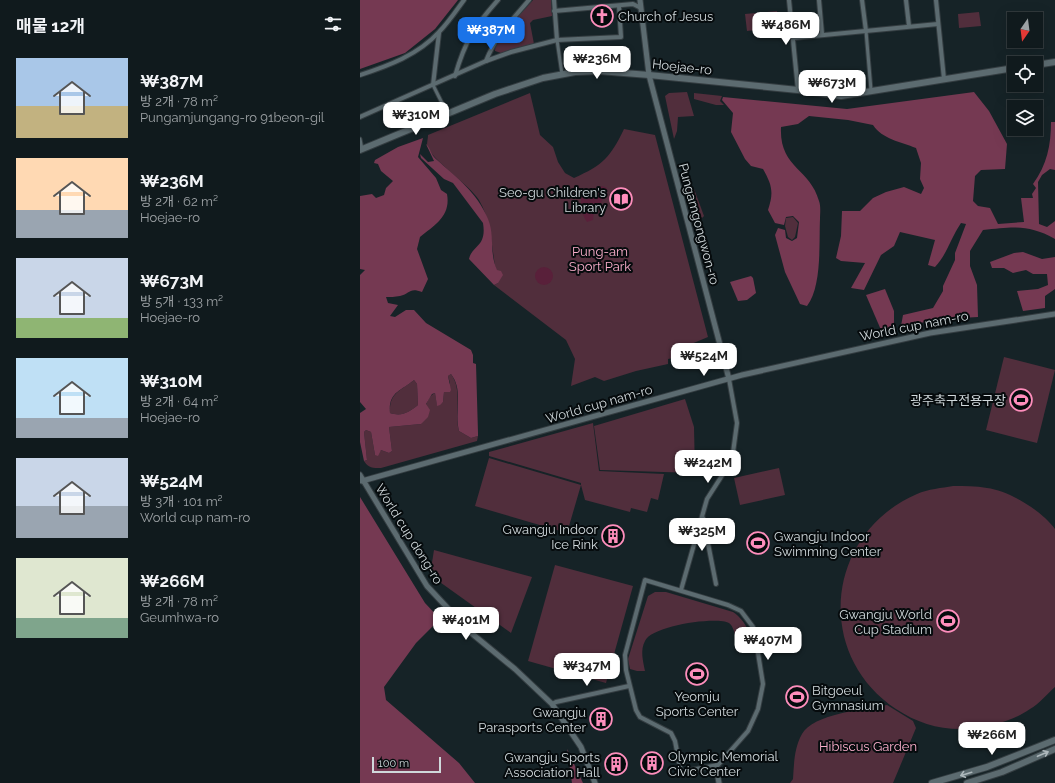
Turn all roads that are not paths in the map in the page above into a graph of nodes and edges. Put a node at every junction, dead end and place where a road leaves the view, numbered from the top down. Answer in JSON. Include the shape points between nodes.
{"nodes":[{"id":1,"x":464,"y":0,"type":"edge"},
{"id":2,"x":498,"y":0,"type":"edge"},
{"id":3,"x":529,"y":0,"type":"edge"},
{"id":4,"x":554,"y":0,"type":"edge"},
{"id":5,"x":640,"y":0,"type":"edge"},
{"id":6,"x":789,"y":0,"type":"edge"},
{"id":7,"x":819,"y":0,"type":"edge"},
{"id":8,"x":862,"y":0,"type":"edge"},
{"id":9,"x":906,"y":0,"type":"edge"},
{"id":10,"x":936,"y":0,"type":"edge"},
{"id":11,"x":619,"y":6,"type":"junction"},
{"id":12,"x":641,"y":8,"type":"junction"},
{"id":13,"x":554,"y":11,"type":"junction"},
{"id":14,"x":938,"y":24,"type":"junction"},
{"id":15,"x":909,"y":26,"type":"junction"},
{"id":16,"x":866,"y":30,"type":"junction"},
{"id":17,"x":439,"y":33,"type":"junction"},
{"id":18,"x":822,"y":34,"type":"junction"},
{"id":19,"x":793,"y":38,"type":"junction"},
{"id":20,"x":557,"y":40,"type":"junction"},
{"id":21,"x":486,"y":61,"type":"junction"},
{"id":22,"x":1055,"y":62,"type":"edge"},
{"id":23,"x":1043,"y":64,"type":"edge"},
{"id":24,"x":1007,"y":69,"type":"edge"},
{"id":25,"x":562,"y":74,"type":"junction"},
{"id":26,"x":360,"y":75,"type":"edge"},
{"id":27,"x":649,"y":75,"type":"junction"},
{"id":28,"x":455,"y":76,"type":"junction"},
{"id":29,"x":944,"y":79,"type":"junction"},
{"id":30,"x":433,"y":85,"type":"junction"},
{"id":31,"x":798,"y":90,"type":"junction"},
{"id":32,"x":871,"y":92,"type":"junction"},
{"id":33,"x":444,"y":107,"type":"dead end"},
{"id":34,"x":360,"y":117,"type":"edge"},
{"id":35,"x":360,"y":138,"type":"edge"},
{"id":36,"x":361,"y":149,"type":"edge"},
{"id":37,"x":1055,"y":314,"type":"edge"},
{"id":38,"x":729,"y":379,"type":"junction"},
{"id":39,"x":361,"y":478,"type":"edge"},
{"id":40,"x":702,"y":518,"type":"junction"},
{"id":41,"x":716,"y":584,"type":"dead end"},
{"id":42,"x":681,"y":590,"type":"junction"},
{"id":43,"x":629,"y":686,"type":"junction"},
{"id":44,"x":552,"y":704,"type":"junction"},
{"id":45,"x":1055,"y":740,"type":"edge"},
{"id":46,"x":1055,"y":749,"type":"edge"},
{"id":47,"x":716,"y":766,"type":"junction"},
{"id":48,"x":595,"y":783,"type":"edge"},
{"id":49,"x":719,"y":783,"type":"edge"},
{"id":50,"x":932,"y":783,"type":"edge"},
{"id":51,"x":967,"y":783,"type":"edge"}],
"edges":[{"from":1,"to":17,"type":"street"},
{"from":2,"to":28,"type":"street","via":[[470,35],[462,50]]},
{"from":3,"to":21,"type":"street","via":[[499,35]]},
{"from":4,"to":13,"type":"street"},
{"from":5,"to":12,"type":"street","name":"Pungamgongwon-ro"},
{"from":6,"to":19,"type":"street"},
{"from":7,"to":18,"type":"street"},
{"from":8,"to":16,"type":"street"},
{"from":9,"to":15,"type":"street"},
{"from":10,"to":14,"type":"street"},
{"from":11,"to":12,"type":"street","via":[[632,4]]},
{"from":11,"to":13,"type":"street"},
{"from":11,"to":20,"type":"street","via":[[621,37]]},
{"from":12,"to":27,"type":"street","name":"Pungamgongwon-ro"},
{"from":13,"to":20,"type":"street"},
{"from":14,"to":15,"type":"street"},
{"from":14,"to":29,"type":"street"},
{"from":15,"to":16,"type":"street"},
{"from":16,"to":18,"type":"street"},
{"from":16,"to":32,"type":"street"},
{"from":17,"to":26,"type":"street","via":[[402,59]]},
{"from":17,"to":30,"type":"street"},
{"from":18,"to":19,"type":"street"},
{"from":19,"to":31,"type":"street"},
{"from":20,"to":21,"type":"street"},
{"from":20,"to":25,"type":"street"},
{"from":21,"to":28,"type":"street"},
{"from":22,"to":23,"type":"main road"},
{"from":24,"to":29,"type":"main road","name":"Hoejae-ro"},
{"from":25,"to":27,"type":"main road","name":"Hoejae-ro","via":[[600,71]]},
{"from":25,"to":36,"type":"main road","name":"Hoejae-ro","via":[[489,97]]},
{"from":27,"to":31,"type":"main road","name":"Hoejae-ro"},
{"from":27,"to":38,"type":"street","name":"Pungamgongwon-ro"},
{"from":28,"to":30,"type":"street"},
{"from":29,"to":32,"type":"main road","name":"Hoejae-ro"},
{"from":30,"to":33,"type":"street"},
{"from":30,"to":34,"type":"street"},
{"from":31,"to":32,"type":"main road","name":"Hoejae-ro","via":[[841,96]]},
{"from":35,"to":36,"type":"street"},
{"from":37,"to":38,"type":"street","name":"World cup nam-ro","via":[[930,333]]},
{"from":38,"to":39,"type":"street","name":"World cup nam-ro"},
{"from":38,"to":40,"type":"street","via":[[737,423],[732,460],[707,499]]},
{"from":39,"to":44,"type":"street","name":"World cup dong-ro","via":[[427,586],[470,632]]},
{"from":40,"to":41,"type":"street"},
{"from":40,"to":42,"type":"street"},
{"from":42,"to":43,"type":"street","via":[[645,580],[626,655]]},
{"from":42,"to":47,"type":"street","via":[[741,611],[753,627],[757,645],[763,684],[758,709],[748,731]]},
{"from":43,"to":44,"type":"street"},
{"from":43,"to":47,"type":"street","via":[[640,717],[671,733],[681,772]]},
{"from":44,"to":48,"type":"street","name":"World cup dong-ro","via":[[581,747]]},
{"from":45,"to":50,"type":"main road","one_way":true,"via":[[987,767]]},
{"from":51,"to":46,"type":"main road","one_way":true,"via":[[1002,772]]},
{"from":47,"to":49,"type":"street"}]}
